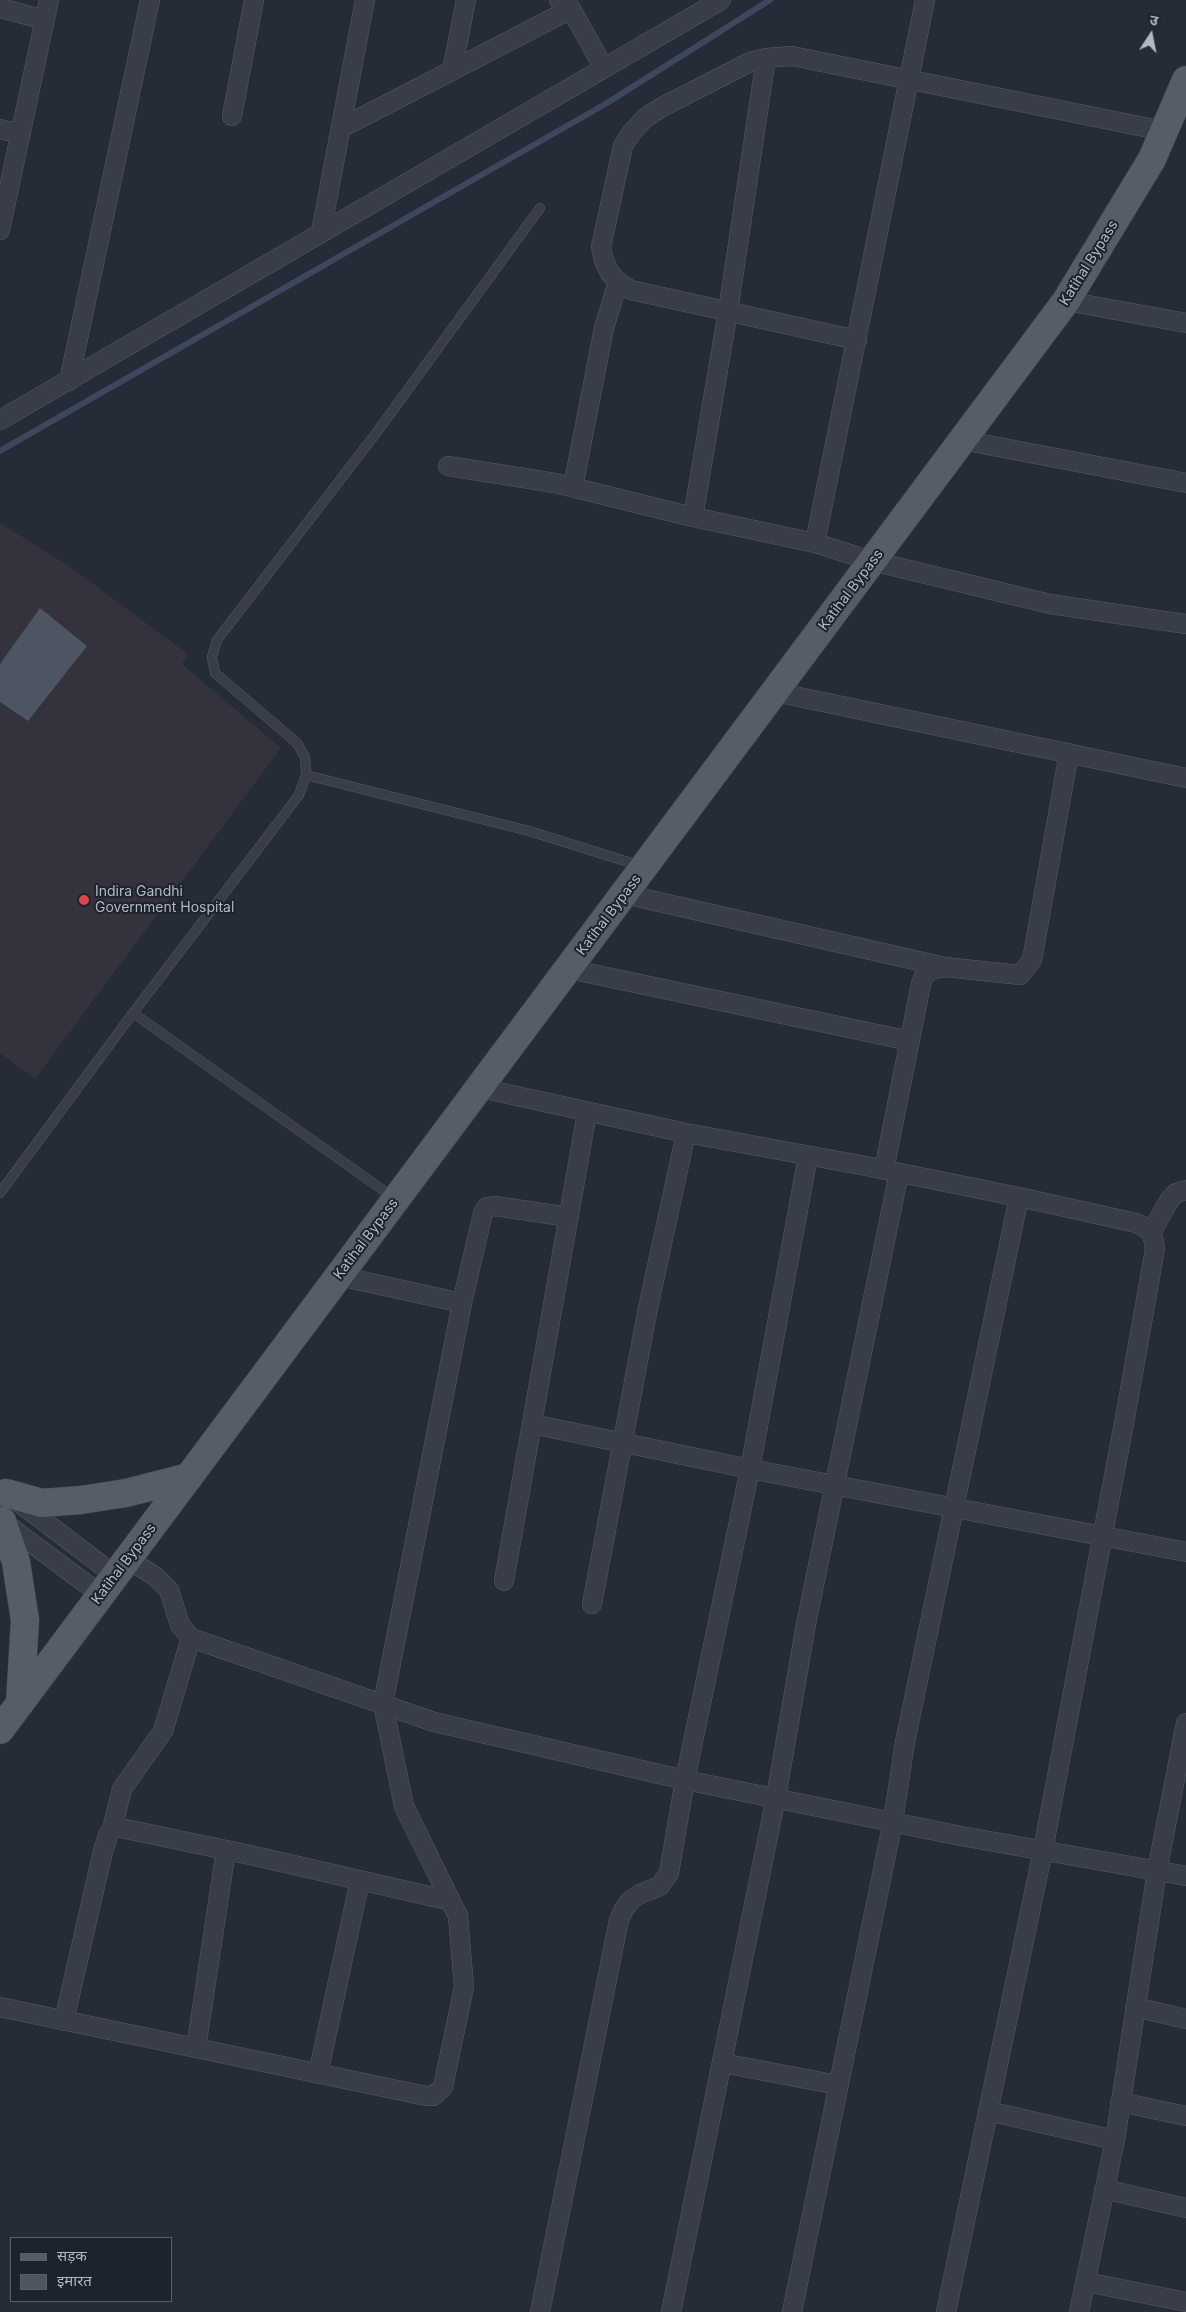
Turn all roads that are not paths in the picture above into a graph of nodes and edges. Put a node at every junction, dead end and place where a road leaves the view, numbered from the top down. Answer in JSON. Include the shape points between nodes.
{"nodes":[{"id":1,"x":49,"y":0,"type":"edge"},
{"id":2,"x":150,"y":0,"type":"edge"},
{"id":3,"x":254,"y":0,"type":"edge"},
{"id":4,"x":365,"y":0,"type":"edge"},
{"id":5,"x":466,"y":0,"type":"edge"},
{"id":6,"x":721,"y":0,"type":"edge"},
{"id":7,"x":925,"y":0,"type":"edge"},
{"id":8,"x":567,"y":2,"type":"edge"},
{"id":9,"x":0,"y":8,"type":"edge"},
{"id":10,"x":45,"y":20,"type":"junction"},
{"id":11,"x":766,"y":58,"type":"junction"},
{"id":12,"x":604,"y":68,"type":"junction"},
{"id":13,"x":452,"y":71,"type":"junction"},
{"id":14,"x":910,"y":80,"type":"junction"},
{"id":15,"x":1186,"y":80,"type":"edge"},
{"id":16,"x":232,"y":116,"type":"dead end"},
{"id":17,"x":341,"y":128,"type":"junction"},
{"id":18,"x":0,"y":129,"type":"edge"},
{"id":19,"x":1164,"y":131,"type":"junction"},
{"id":20,"x":20,"y":134,"type":"junction"},
{"id":21,"x":540,"y":208,"type":"dead end"},
{"id":22,"x":0,"y":230,"type":"edge"},
{"id":23,"x":321,"y":232,"type":"junction"},
{"id":24,"x":618,"y":282,"type":"junction"},
{"id":25,"x":1066,"y":301,"type":"junction"},
{"id":26,"x":728,"y":312,"type":"junction"},
{"id":27,"x":1186,"y":323,"type":"edge"},
{"id":28,"x":857,"y":340,"type":"junction"},
{"id":29,"x":69,"y":381,"type":"junction"},
{"id":30,"x":0,"y":420,"type":"edge"},
{"id":31,"x":962,"y":440,"type":"junction"},
{"id":32,"x":448,"y":466,"type":"dead end"},
{"id":33,"x":1186,"y":483,"type":"edge"},
{"id":34,"x":573,"y":487,"type":"junction"},
{"id":35,"x":693,"y":517,"type":"junction"},
{"id":36,"x":815,"y":543,"type":"junction"},
{"id":37,"x":872,"y":561,"type":"junction"},
{"id":38,"x":1186,"y":624,"type":"edge"},
{"id":39,"x":775,"y":692,"type":"junction"},
{"id":40,"x":1069,"y":753,"type":"junction"},
{"id":41,"x":306,"y":775,"type":"junction"},
{"id":42,"x":1186,"y":778,"type":"edge"},
{"id":43,"x":644,"y":867,"type":"junction"},
{"id":44,"x":624,"y":894,"type":"junction"},
{"id":45,"x":945,"y":967,"type":"junction"},
{"id":46,"x":569,"y":969,"type":"junction"},
{"id":47,"x":133,"y":1013,"type":"junction"},
{"id":48,"x":910,"y":1040,"type":"junction"},
{"id":49,"x":480,"y":1088,"type":"junction"},
{"id":50,"x":588,"y":1113,"type":"junction"},
{"id":51,"x":686,"y":1133,"type":"junction"},
{"id":52,"x":808,"y":1156,"type":"junction"},
{"id":53,"x":891,"y":1172,"type":"junction"},
{"id":54,"x":1186,"y":1190,"type":"edge"},
{"id":55,"x":0,"y":1193,"type":"edge"},
{"id":56,"x":1019,"y":1196,"type":"junction"},
{"id":57,"x":396,"y":1199,"type":"junction"},
{"id":58,"x":569,"y":1217,"type":"junction"},
{"id":59,"x":1151,"y":1233,"type":"junction"},
{"id":60,"x":339,"y":1276,"type":"junction"},
{"id":61,"x":462,"y":1303,"type":"junction"},
{"id":62,"x":532,"y":1424,"type":"junction"},
{"id":63,"x":624,"y":1444,"type":"junction"},
{"id":64,"x":750,"y":1469,"type":"junction"},
{"id":65,"x":189,"y":1476,"type":"junction"},
{"id":66,"x":836,"y":1486,"type":"junction"},
{"id":67,"x":3,"y":1491,"type":"edge"},
{"id":68,"x":953,"y":1507,"type":"junction"},
{"id":69,"x":1,"y":1520,"type":"edge"},
{"id":70,"x":1102,"y":1536,"type":"junction"},
{"id":71,"x":1186,"y":1552,"type":"edge"},
{"id":72,"x":115,"y":1577,"type":"junction"},
{"id":73,"x":504,"y":1580,"type":"dead end"},
{"id":74,"x":592,"y":1604,"type":"dead end"},
{"id":75,"x":191,"y":1638,"type":"junction"},
{"id":76,"x":20,"y":1703,"type":"junction"},
{"id":77,"x":383,"y":1704,"type":"junction"},
{"id":78,"x":1186,"y":1723,"type":"edge"},
{"id":79,"x":0,"y":1730,"type":"edge"},
{"id":80,"x":685,"y":1780,"type":"junction"},
{"id":81,"x":776,"y":1797,"type":"junction"},
{"id":82,"x":893,"y":1821,"type":"junction"},
{"id":83,"x":112,"y":1829,"type":"junction"},
{"id":84,"x":226,"y":1850,"type":"junction"},
{"id":85,"x":1043,"y":1850,"type":"junction"},
{"id":86,"x":1157,"y":1871,"type":"junction"},
{"id":87,"x":1186,"y":1876,"type":"edge"},
{"id":88,"x":360,"y":1880,"type":"junction"},
{"id":89,"x":451,"y":1901,"type":"junction"},
{"id":90,"x":1135,"y":2007,"type":"junction"},
{"id":91,"x":0,"y":2008,"type":"edge"},
{"id":92,"x":1186,"y":2018,"type":"edge"},
{"id":93,"x":64,"y":2021,"type":"junction"},
{"id":94,"x":196,"y":2048,"type":"junction"},
{"id":95,"x":722,"y":2063,"type":"junction"},
{"id":96,"x":318,"y":2074,"type":"junction"},
{"id":97,"x":838,"y":2086,"type":"junction"},
{"id":98,"x":1120,"y":2102,"type":"junction"},
{"id":99,"x":988,"y":2111,"type":"junction"},
{"id":100,"x":1186,"y":2116,"type":"edge"},
{"id":101,"x":1114,"y":2140,"type":"junction"},
{"id":102,"x":1104,"y":2189,"type":"junction"},
{"id":103,"x":1186,"y":2208,"type":"edge"},
{"id":104,"x":1086,"y":2282,"type":"junction"},
{"id":105,"x":1186,"y":2302,"type":"edge"},
{"id":106,"x":540,"y":2312,"type":"edge"},
{"id":107,"x":672,"y":2312,"type":"edge"},
{"id":108,"x":792,"y":2312,"type":"edge"},
{"id":109,"x":946,"y":2312,"type":"edge"},
{"id":110,"x":1079,"y":2312,"type":"edge"}],
"edges":[{"from":1,"to":10,"type":"street"},
{"from":2,"to":29,"type":"street"},
{"from":3,"to":16,"type":"street"},
{"from":4,"to":17,"type":"street"},
{"from":5,"to":13,"type":"street"},
{"from":6,"to":12,"type":"street"},
{"from":7,"to":14,"type":"street"},
{"from":8,"to":12,"type":"street"},
{"from":8,"to":13,"type":"street"},
{"from":9,"to":10,"type":"street"},
{"from":10,"to":20,"type":"street"},
{"from":11,"to":14,"type":"street","via":[[792,56]]},
{"from":11,"to":24,"type":"street","via":[[750,62],[662,107],[632,132],[623,146],[601,247],[604,261]]},
{"from":11,"to":26,"type":"street"},
{"from":12,"to":23,"type":"street"},
{"from":13,"to":17,"type":"street"},
{"from":14,"to":19,"type":"street"},
{"from":14,"to":28,"type":"street"},
{"from":15,"to":19,"type":"main road","name":"Katihal Bypass"},
{"from":17,"to":23,"type":"street"},
{"from":18,"to":20,"type":"street"},
{"from":19,"to":25,"type":"main road","name":"Katihal Bypass","via":[[1152,159]]},
{"from":20,"to":22,"type":"street"},
{"from":21,"to":41,"type":"lane","via":[[377,432],[217,640],[212,657],[214,673],[297,743],[305,757]]},
{"from":23,"to":29,"type":"street"},
{"from":24,"to":26,"type":"street","via":[[631,290]]},
{"from":24,"to":34,"type":"street","via":[[604,328]]},
{"from":25,"to":27,"type":"street"},
{"from":25,"to":31,"type":"main road","name":"Katihal Bypass"},
{"from":26,"to":28,"type":"street"},
{"from":26,"to":35,"type":"street"},
{"from":28,"to":36,"type":"street"},
{"from":29,"to":30,"type":"street"},
{"from":31,"to":33,"type":"street"},
{"from":31,"to":37,"type":"main road","name":"Katihal Bypass"},
{"from":32,"to":34,"type":"street"},
{"from":34,"to":35,"type":"street"},
{"from":35,"to":36,"type":"street"},
{"from":36,"to":37,"type":"street"},
{"from":37,"to":38,"type":"street","via":[[1050,604]]},
{"from":37,"to":39,"type":"main road","name":"Katihal Bypass"},
{"from":39,"to":40,"type":"street"},
{"from":39,"to":43,"type":"main road","name":"Katihal Bypass"},
{"from":40,"to":42,"type":"street"},
{"from":40,"to":45,"type":"street","via":[[1032,960],[1028,967],[1020,975],[1014,975]]},
{"from":41,"to":43,"type":"lane","via":[[530,831]]},
{"from":41,"to":47,"type":"lane","via":[[299,795]]},
{"from":43,"to":44,"type":"main road","name":"Katihal Bypass"},
{"from":44,"to":45,"type":"street"},
{"from":44,"to":46,"type":"main road","name":"Katihal Bypass"},
{"from":45,"to":48,"type":"street","via":[[931,970],[924,976]]},
{"from":46,"to":48,"type":"street"},
{"from":46,"to":49,"type":"main road","name":"Katihal Bypass"},
{"from":47,"to":55,"type":"lane"},
{"from":47,"to":57,"type":"lane"},
{"from":48,"to":53,"type":"street"},
{"from":49,"to":50,"type":"street"},
{"from":49,"to":57,"type":"main road","name":"Katihal Bypass"},
{"from":50,"to":51,"type":"street"},
{"from":50,"to":58,"type":"street"},
{"from":51,"to":52,"type":"street"},
{"from":51,"to":63,"type":"street","via":[[648,1308]]},
{"from":52,"to":53,"type":"street"},
{"from":52,"to":64,"type":"street"},
{"from":53,"to":56,"type":"street"},
{"from":53,"to":66,"type":"street"},
{"from":54,"to":59,"type":"street","via":[[1170,1199]]},
{"from":56,"to":59,"type":"street","via":[[1136,1224]]},
{"from":56,"to":68,"type":"street"},
{"from":57,"to":60,"type":"main road","name":"Katihal Bypass"},
{"from":58,"to":61,"type":"street","via":[[495,1206],[487,1208],[483,1213]]},
{"from":58,"to":62,"type":"street"},
{"from":59,"to":70,"type":"street","via":[[1155,1249]]},
{"from":60,"to":61,"type":"street"},
{"from":60,"to":65,"type":"main road","name":"Katihal Bypass"},
{"from":61,"to":77,"type":"street"},
{"from":62,"to":63,"type":"street"},
{"from":62,"to":73,"type":"street"},
{"from":63,"to":64,"type":"street"},
{"from":63,"to":74,"type":"street"},
{"from":64,"to":66,"type":"street"},
{"from":64,"to":80,"type":"street"},
{"from":65,"to":67,"type":"main road","via":[[126,1493],[81,1500],[42,1503]]},
{"from":65,"to":72,"type":"main road","name":"Katihal Bypass"},
{"from":66,"to":68,"type":"street"},
{"from":66,"to":81,"type":"street","via":[[806,1624]]},
{"from":67,"to":72,"type":"street"},
{"from":68,"to":70,"type":"street"},
{"from":68,"to":82,"type":"street","via":[[905,1742]]},
{"from":69,"to":72,"type":"street"},
{"from":69,"to":76,"type":"main road","via":[[16,1562],[25,1620]]},
{"from":70,"to":71,"type":"street"},
{"from":70,"to":85,"type":"street"},
{"from":72,"to":75,"type":"street","via":[[156,1577],[169,1590],[180,1625]]},
{"from":72,"to":76,"type":"main road","name":"Katihal Bypass"},
{"from":75,"to":77,"type":"street"},
{"from":75,"to":83,"type":"street","via":[[163,1731],[122,1788]]},
{"from":76,"to":79,"type":"main road","name":"Katihal Bypass"},
{"from":77,"to":80,"type":"street","via":[[434,1722]]},
{"from":77,"to":89,"type":"street","via":[[404,1806]]},
{"from":78,"to":86,"type":"street"},
{"from":80,"to":81,"type":"street"},
{"from":80,"to":106,"type":"street","via":[[669,1874],[665,1882],[654,1890],[631,1900],[619,1920]]},
{"from":81,"to":82,"type":"street"},
{"from":81,"to":95,"type":"street"},
{"from":82,"to":85,"type":"street"},
{"from":82,"to":97,"type":"street"},
{"from":83,"to":84,"type":"street","via":[[116,1827]]},
{"from":83,"to":93,"type":"street","via":[[103,1851]]},
{"from":84,"to":88,"type":"street"},
{"from":84,"to":94,"type":"street"},
{"from":85,"to":86,"type":"street"},
{"from":85,"to":99,"type":"street"},
{"from":86,"to":87,"type":"street"},
{"from":86,"to":90,"type":"street"},
{"from":88,"to":89,"type":"street"},
{"from":88,"to":96,"type":"street"},
{"from":89,"to":96,"type":"street","via":[[458,1916],[464,1987],[443,2087],[433,2096],[426,2096]]},
{"from":90,"to":92,"type":"street"},
{"from":90,"to":98,"type":"street"},
{"from":91,"to":93,"type":"street"},
{"from":93,"to":94,"type":"street"},
{"from":94,"to":96,"type":"street"},
{"from":95,"to":97,"type":"street"},
{"from":95,"to":107,"type":"street"},
{"from":97,"to":108,"type":"street"},
{"from":98,"to":100,"type":"street"},
{"from":98,"to":101,"type":"street"},
{"from":99,"to":101,"type":"street"},
{"from":99,"to":109,"type":"street"},
{"from":101,"to":102,"type":"street"},
{"from":102,"to":103,"type":"street"},
{"from":102,"to":104,"type":"street"},
{"from":104,"to":105,"type":"street"},
{"from":104,"to":110,"type":"street"}]}
